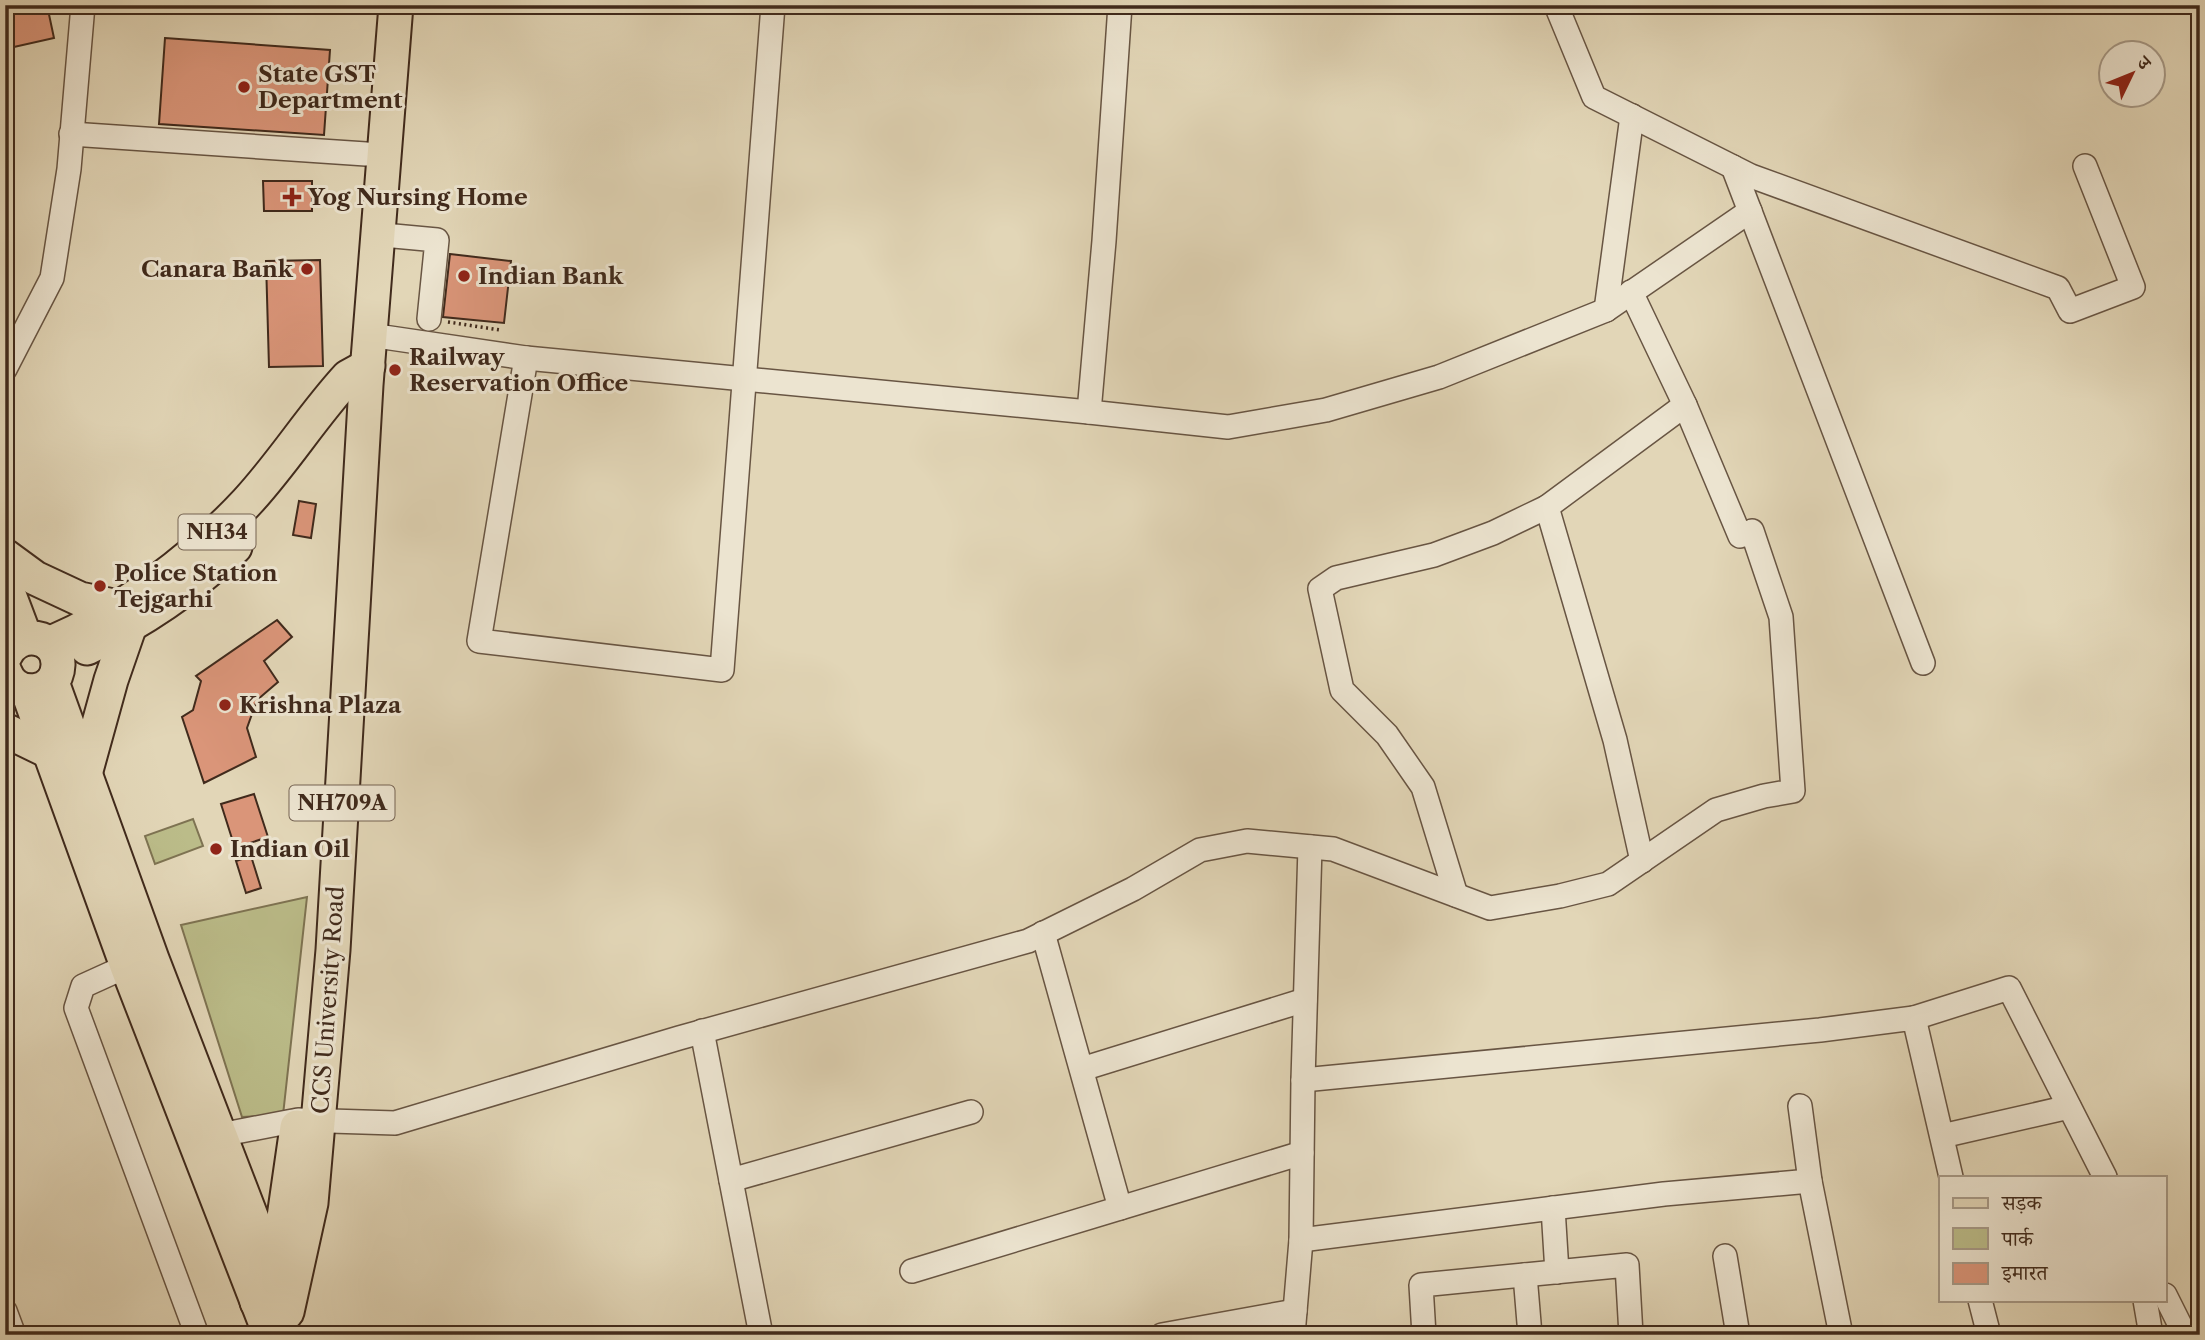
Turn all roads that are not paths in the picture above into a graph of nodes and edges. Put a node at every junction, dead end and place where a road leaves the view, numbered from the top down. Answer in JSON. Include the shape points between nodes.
{"nodes":[{"id":1,"x":83,"y":5,"type":"edge"},
{"id":2,"x":377,"y":5,"type":"edge"},
{"id":3,"x":396,"y":5,"type":"edge"},
{"id":4,"x":773,"y":5,"type":"edge"},
{"id":5,"x":1120,"y":5,"type":"edge"},
{"id":6,"x":1556,"y":5,"type":"edge"},
{"id":7,"x":1632,"y":116,"type":"junction"},
{"id":8,"x":71,"y":134,"type":"junction"},
{"id":9,"x":366,"y":154,"type":"junction"},
{"id":10,"x":2085,"y":166,"type":"dead end"},
{"id":11,"x":1733,"y":167,"type":"junction"},
{"id":12,"x":1750,"y":211,"type":"junction"},
{"id":13,"x":394,"y":236,"type":"dead end"},
{"id":14,"x":1631,"y":292,"type":"junction"},
{"id":15,"x":1606,"y":310,"type":"junction"},
{"id":16,"x":429,"y":319,"type":"road end"},
{"id":17,"x":526,"y":358,"type":"junction"},
{"id":18,"x":5,"y":369,"type":"edge"},
{"id":19,"x":360,"y":372,"type":"junction"},
{"id":20,"x":744,"y":379,"type":"junction"},
{"id":21,"x":1685,"y":405,"type":"junction"},
{"id":22,"x":1088,"y":412,"type":"junction"},
{"id":23,"x":1547,"y":507,"type":"junction"},
{"id":24,"x":5,"y":556,"type":"edge"},
{"id":25,"x":5,"y":577,"type":"edge"},
{"id":26,"x":123,"y":618,"type":"junction"},
{"id":27,"x":24,"y":663,"type":"edge"},
{"id":28,"x":1923,"y":663,"type":"dead end"},
{"id":29,"x":5,"y":730,"type":"edge"},
{"id":30,"x":50,"y":752,"type":"junction"},
{"id":31,"x":85,"y":774,"type":"junction"},
{"id":32,"x":1310,"y":847,"type":"junction"},
{"id":33,"x":1642,"y":862,"type":"junction"},
{"id":34,"x":1457,"y":895,"type":"junction"},
{"id":35,"x":1043,"y":933,"type":"junction"},
{"id":36,"x":127,"y":966,"type":"junction"},
{"id":37,"x":1305,"y":1000,"type":"junction"},
{"id":38,"x":1914,"y":1018,"type":"junction"},
{"id":39,"x":702,"y":1031,"type":"junction"},
{"id":40,"x":1082,"y":1069,"type":"junction"},
{"id":41,"x":1303,"y":1080,"type":"junction"},
{"id":42,"x":1800,"y":1106,"type":"dead end"},
{"id":43,"x":2069,"y":1107,"type":"junction"},
{"id":44,"x":971,"y":1112,"type":"dead end"},
{"id":45,"x":308,"y":1121,"type":"junction"},
{"id":46,"x":220,"y":1135,"type":"junction"},
{"id":47,"x":1942,"y":1136,"type":"junction"},
{"id":48,"x":1302,"y":1153,"type":"junction"},
{"id":49,"x":1951,"y":1176,"type":"edge"},
{"id":50,"x":2104,"y":1176,"type":"edge"},
{"id":51,"x":731,"y":1180,"type":"junction"},
{"id":52,"x":1810,"y":1181,"type":"junction"},
{"id":53,"x":1120,"y":1208,"type":"junction"},
{"id":54,"x":1553,"y":1208,"type":"junction"},
{"id":55,"x":1301,"y":1240,"type":"junction"},
{"id":56,"x":1725,"y":1256,"type":"dead end"},
{"id":57,"x":912,"y":1271,"type":"dead end"},
{"id":58,"x":1557,"y":1272,"type":"junction"},
{"id":59,"x":1525,"y":1275,"type":"junction"},
{"id":60,"x":2166,"y":1297,"type":"edge"},
{"id":61,"x":1981,"y":1302,"type":"edge"},
{"id":62,"x":2145,"y":1302,"type":"edge"},
{"id":63,"x":5,"y":1311,"type":"edge"},
{"id":64,"x":1295,"y":1311,"type":"junction"},
{"id":65,"x":276,"y":1315,"type":"edge"},
{"id":66,"x":14,"y":1335,"type":"edge"},
{"id":67,"x":197,"y":1335,"type":"edge"},
{"id":68,"x":761,"y":1335,"type":"edge"},
{"id":69,"x":1162,"y":1335,"type":"edge"},
{"id":70,"x":1293,"y":1335,"type":"edge"},
{"id":71,"x":1424,"y":1335,"type":"edge"},
{"id":72,"x":1530,"y":1335,"type":"edge"},
{"id":73,"x":1632,"y":1335,"type":"edge"},
{"id":74,"x":1738,"y":1335,"type":"edge"},
{"id":75,"x":1841,"y":1335,"type":"edge"},
{"id":76,"x":1989,"y":1335,"type":"edge"},
{"id":77,"x":2151,"y":1335,"type":"edge"},
{"id":78,"x":2185,"y":1335,"type":"edge"}],
"edges":[{"from":1,"to":8,"type":"street"},
{"from":2,"to":9,"type":"highway","name":"CCS University Road"},
{"from":3,"to":19,"type":"highway","name":"CCS University Road"},
{"from":4,"to":20,"type":"street"},
{"from":5,"to":22,"type":"street"},
{"from":6,"to":7,"type":"street","via":[[1594,97]]},
{"from":7,"to":11,"type":"street"},
{"from":7,"to":15,"type":"street"},
{"from":8,"to":9,"type":"street"},
{"from":8,"to":18,"type":"street","via":[[52,278]]},
{"from":9,"to":19,"type":"highway","name":"CCS University Road"},
{"from":10,"to":11,"type":"street","via":[[2133,287],[2070,311],[2058,288]]},
{"from":11,"to":12,"type":"street"},
{"from":12,"to":14,"type":"street"},
{"from":12,"to":28,"type":"street"},
{"from":13,"to":16,"type":"street","via":[[437,240]]},
{"from":14,"to":15,"type":"street"},
{"from":14,"to":21,"type":"street"},
{"from":15,"to":22,"type":"street","via":[[1439,377],[1326,410],[1228,427]]},
{"from":17,"to":19,"type":"street"},
{"from":17,"to":20,"type":"street"},
{"from":17,"to":20,"type":"street","via":[[479,641],[722,670]]},
{"from":19,"to":26,"type":"highway","number":"NH34","via":[[271,505],[234,548],[190,585]]},
{"from":19,"to":45,"type":"highway","name":"CCS University Road","number":"NH709A","via":[[335,797],[312,1024]]},
{"from":20,"to":22,"type":"street"},
{"from":21,"to":23,"type":"street"},
{"from":21,"to":33,"type":"street","via":[[1740,536],[1752,531],[1781,617],[1793,790],[1716,810]]},
{"from":23,"to":33,"type":"street","via":[[1615,740]]},
{"from":23,"to":34,"type":"street","via":[[1434,555],[1336,578],[1320,589],[1342,690],[1387,734],[1423,787]]},
{"from":24,"to":26,"type":"highway","via":[[35,578]]},
{"from":25,"to":27,"type":"main road"},
{"from":26,"to":27,"type":"highway","number":"NH34"},
{"from":26,"to":31,"type":"highway"},
{"from":27,"to":30,"type":"highway"},
{"from":27,"to":31,"type":"highway"},
{"from":29,"to":30,"type":"highway"},
{"from":30,"to":36,"type":"highway"},
{"from":31,"to":46,"type":"highway"},
{"from":32,"to":34,"type":"street","via":[[1333,849]]},
{"from":32,"to":35,"type":"street","via":[[1247,841],[1200,850]]},
{"from":32,"to":37,"type":"street"},
{"from":33,"to":34,"type":"street","via":[[1608,884],[1560,896],[1490,908]]},
{"from":35,"to":39,"type":"street"},
{"from":35,"to":40,"type":"street"},
{"from":36,"to":65,"type":"highway"},
{"from":36,"to":67,"type":"street","via":[[83,986],[76,1008]]},
{"from":37,"to":40,"type":"street"},
{"from":37,"to":41,"type":"street"},
{"from":38,"to":41,"type":"street"},
{"from":38,"to":43,"type":"street","via":[[2009,988]]},
{"from":38,"to":47,"type":"street"},
{"from":39,"to":45,"type":"street","via":[[395,1123]]},
{"from":39,"to":51,"type":"street"},
{"from":40,"to":53,"type":"street"},
{"from":41,"to":48,"type":"street"},
{"from":42,"to":52,"type":"street"},
{"from":43,"to":47,"type":"street"},
{"from":43,"to":50,"type":"street"},
{"from":44,"to":51,"type":"street"},
{"from":45,"to":46,"type":"street"},
{"from":45,"to":65,"type":"highway","name":"CCS University Road","number":"NH709A"},
{"from":46,"to":65,"type":"highway"},
{"from":47,"to":49,"type":"street"},
{"from":48,"to":53,"type":"street"},
{"from":48,"to":55,"type":"street"},
{"from":51,"to":68,"type":"street"},
{"from":52,"to":54,"type":"street"},
{"from":52,"to":75,"type":"street"},
{"from":53,"to":57,"type":"street"},
{"from":54,"to":55,"type":"street"},
{"from":54,"to":58,"type":"street"},
{"from":55,"to":64,"type":"street"},
{"from":56,"to":74,"type":"street"},
{"from":58,"to":59,"type":"street"},
{"from":58,"to":73,"type":"street","via":[[1628,1265]]},
{"from":59,"to":71,"type":"street","via":[[1421,1285]]},
{"from":59,"to":72,"type":"street"},
{"from":60,"to":78,"type":"street"},
{"from":61,"to":76,"type":"street"},
{"from":62,"to":77,"type":"street"},
{"from":63,"to":66,"type":"street"},
{"from":64,"to":69,"type":"street"},
{"from":64,"to":70,"type":"street"}]}
